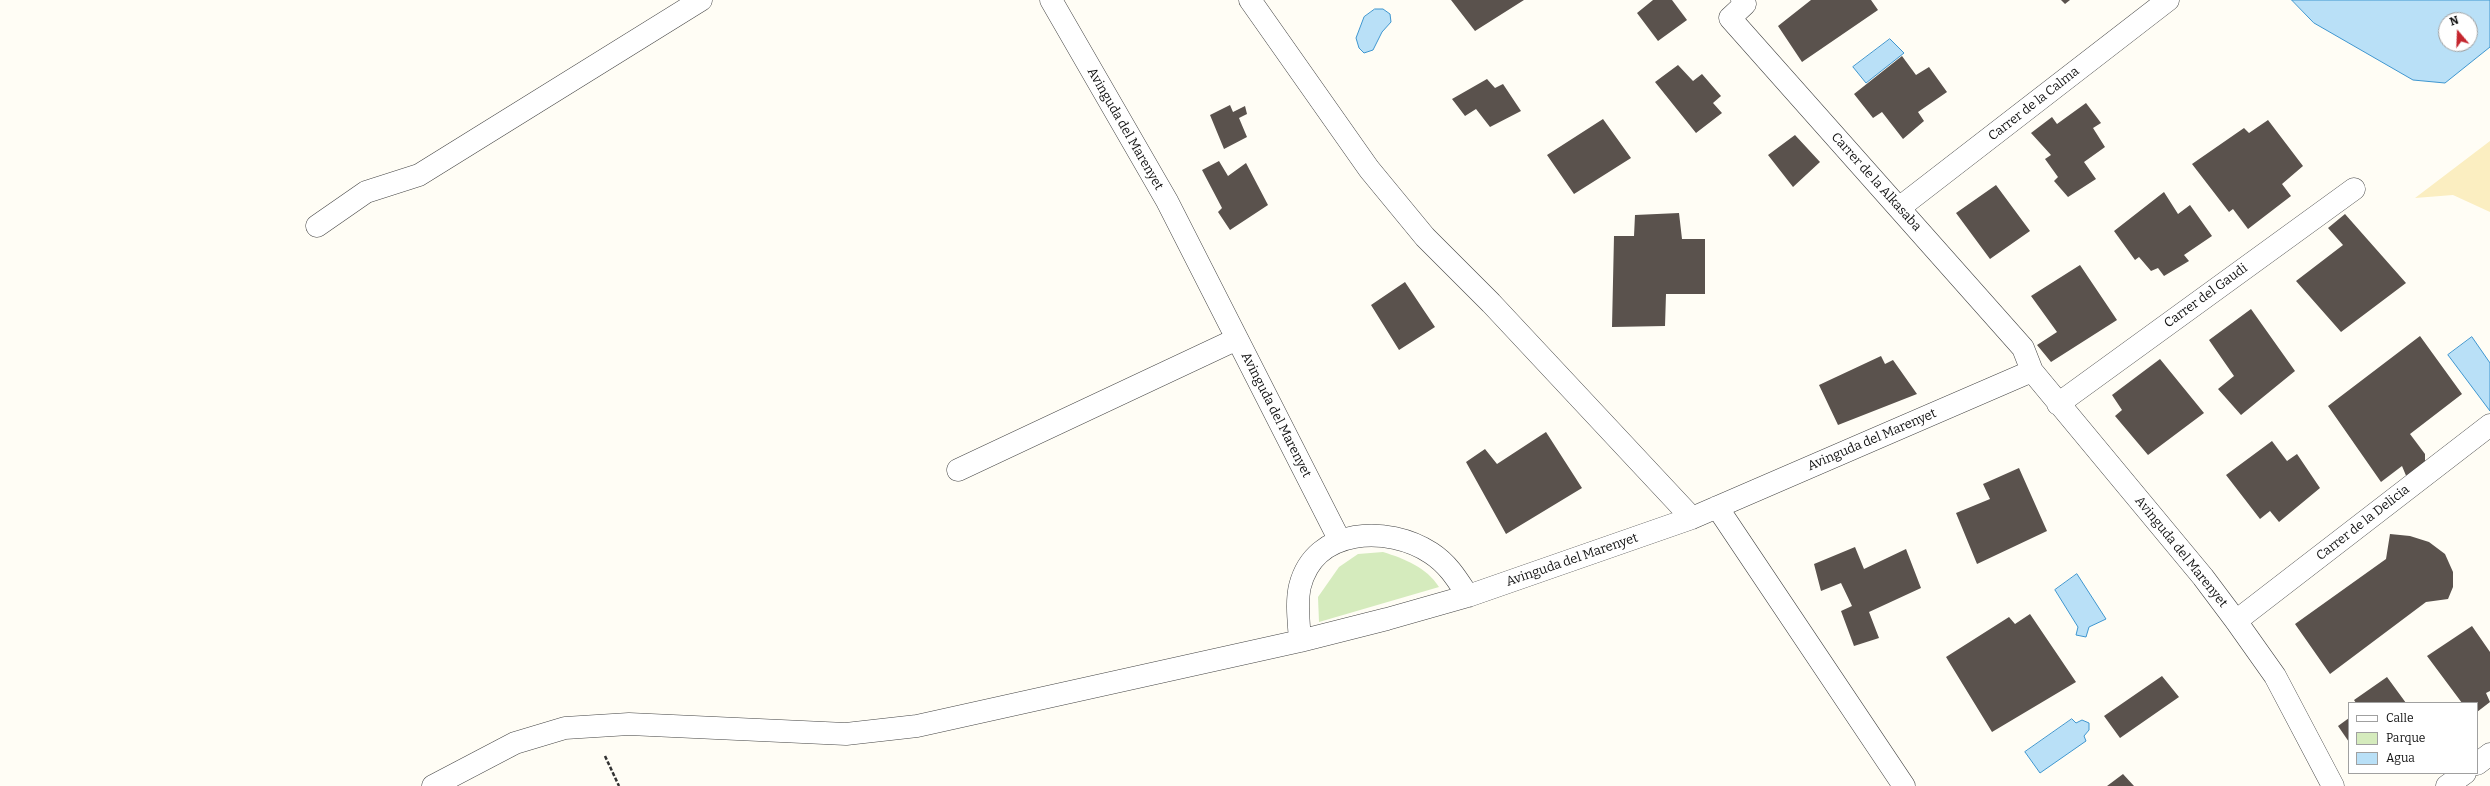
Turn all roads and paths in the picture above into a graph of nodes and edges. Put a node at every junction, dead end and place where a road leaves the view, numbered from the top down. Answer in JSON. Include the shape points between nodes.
{"nodes":[{"id":1,"x":701,"y":0,"type":"edge"},
{"id":2,"x":1051,"y":0,"type":"edge"},
{"id":3,"x":1250,"y":0,"type":"edge"},
{"id":4,"x":2168,"y":0,"type":"edge"},
{"id":5,"x":1745,"y":1,"type":"edge"},
{"id":6,"x":2354,"y":189,"type":"dead end"},
{"id":7,"x":1899,"y":208,"type":"junction"},
{"id":8,"x":317,"y":226,"type":"dead end"},
{"id":9,"x":1237,"y":339,"type":"junction"},
{"id":10,"x":2032,"y":371,"type":"junction"},
{"id":11,"x":2058,"y":404,"type":"junction"},
{"id":12,"x":2490,"y":425,"type":"edge"},
{"id":13,"x":958,"y":470,"type":"dead end"},
{"id":14,"x":1717,"y":507,"type":"junction"},
{"id":15,"x":1692,"y":518,"type":"junction"},
{"id":16,"x":1339,"y":539,"type":"junction"},
{"id":17,"x":1468,"y":596,"type":"junction"},
{"id":18,"x":2236,"y":621,"type":"junction"},
{"id":19,"x":1300,"y":640,"type":"junction"},
{"id":20,"x":2490,"y":754,"type":"edge"},
{"id":21,"x":2478,"y":763,"type":"edge"},
{"id":22,"x":2464,"y":774,"type":"edge"},
{"id":23,"x":433,"y":786,"type":"edge"},
{"id":24,"x":1904,"y":786,"type":"edge"},
{"id":25,"x":2333,"y":786,"type":"edge"},
{"id":26,"x":2447,"y":786,"type":"edge"}],
"edges":[{"from":1,"to":8,"type":"street","via":[[419,175],[366,192]]},
{"from":2,"to":9,"type":"street","name":"Avinguda del Marenyet","via":[[1167,201]]},
{"from":3,"to":15,"type":"street","via":[[1369,168],[1425,238],[1491,303]]},
{"from":4,"to":7,"type":"street","name":"Carrer de la Calma"},
{"from":5,"to":7,"type":"street","name":"Carrer de la Alkasaba","via":[[1730,18]]},
{"from":6,"to":11,"type":"street","name":"Carrer del Gaudi"},
{"from":7,"to":10,"type":"street","name":"Carrer de la Alkasaba","via":[[2023,348]]},
{"from":9,"to":13,"type":"street"},
{"from":9,"to":16,"type":"street","name":"Avinguda del Marenyet"},
{"from":10,"to":11,"type":"street","name":"Avinguda del Marenyet"},
{"from":10,"to":14,"type":"street","name":"Avinguda del Marenyet"},
{"from":11,"to":18,"type":"street","name":"Avinguda del Marenyet","via":[[2203,576]]},
{"from":12,"to":18,"type":"street","name":"Carrer de la Delicia"},
{"from":14,"to":15,"type":"street","name":"Avinguda del Marenyet"},
{"from":14,"to":24,"type":"street"},
{"from":15,"to":17,"type":"street","name":"Avinguda del Marenyet"},
{"from":16,"to":17,"type":"street","via":[[1374,534],[1407,540],[1431,553],[1447,566]]},
{"from":16,"to":19,"type":"street","via":[[1313,559],[1300,586]]},
{"from":17,"to":19,"type":"street","name":"Avinguda del Marenyet"},
{"from":18,"to":25,"type":"street","name":"Avinguda del Marenyet","via":[[2275,676]]},
{"from":19,"to":23,"type":"street","name":"Avinguda del Marenyet","via":[[917,726],[846,734],[629,724],[565,728],[516,744]]},
{"from":20,"to":21,"type":"street"},
{"from":22,"to":26,"type":"street"}]}
